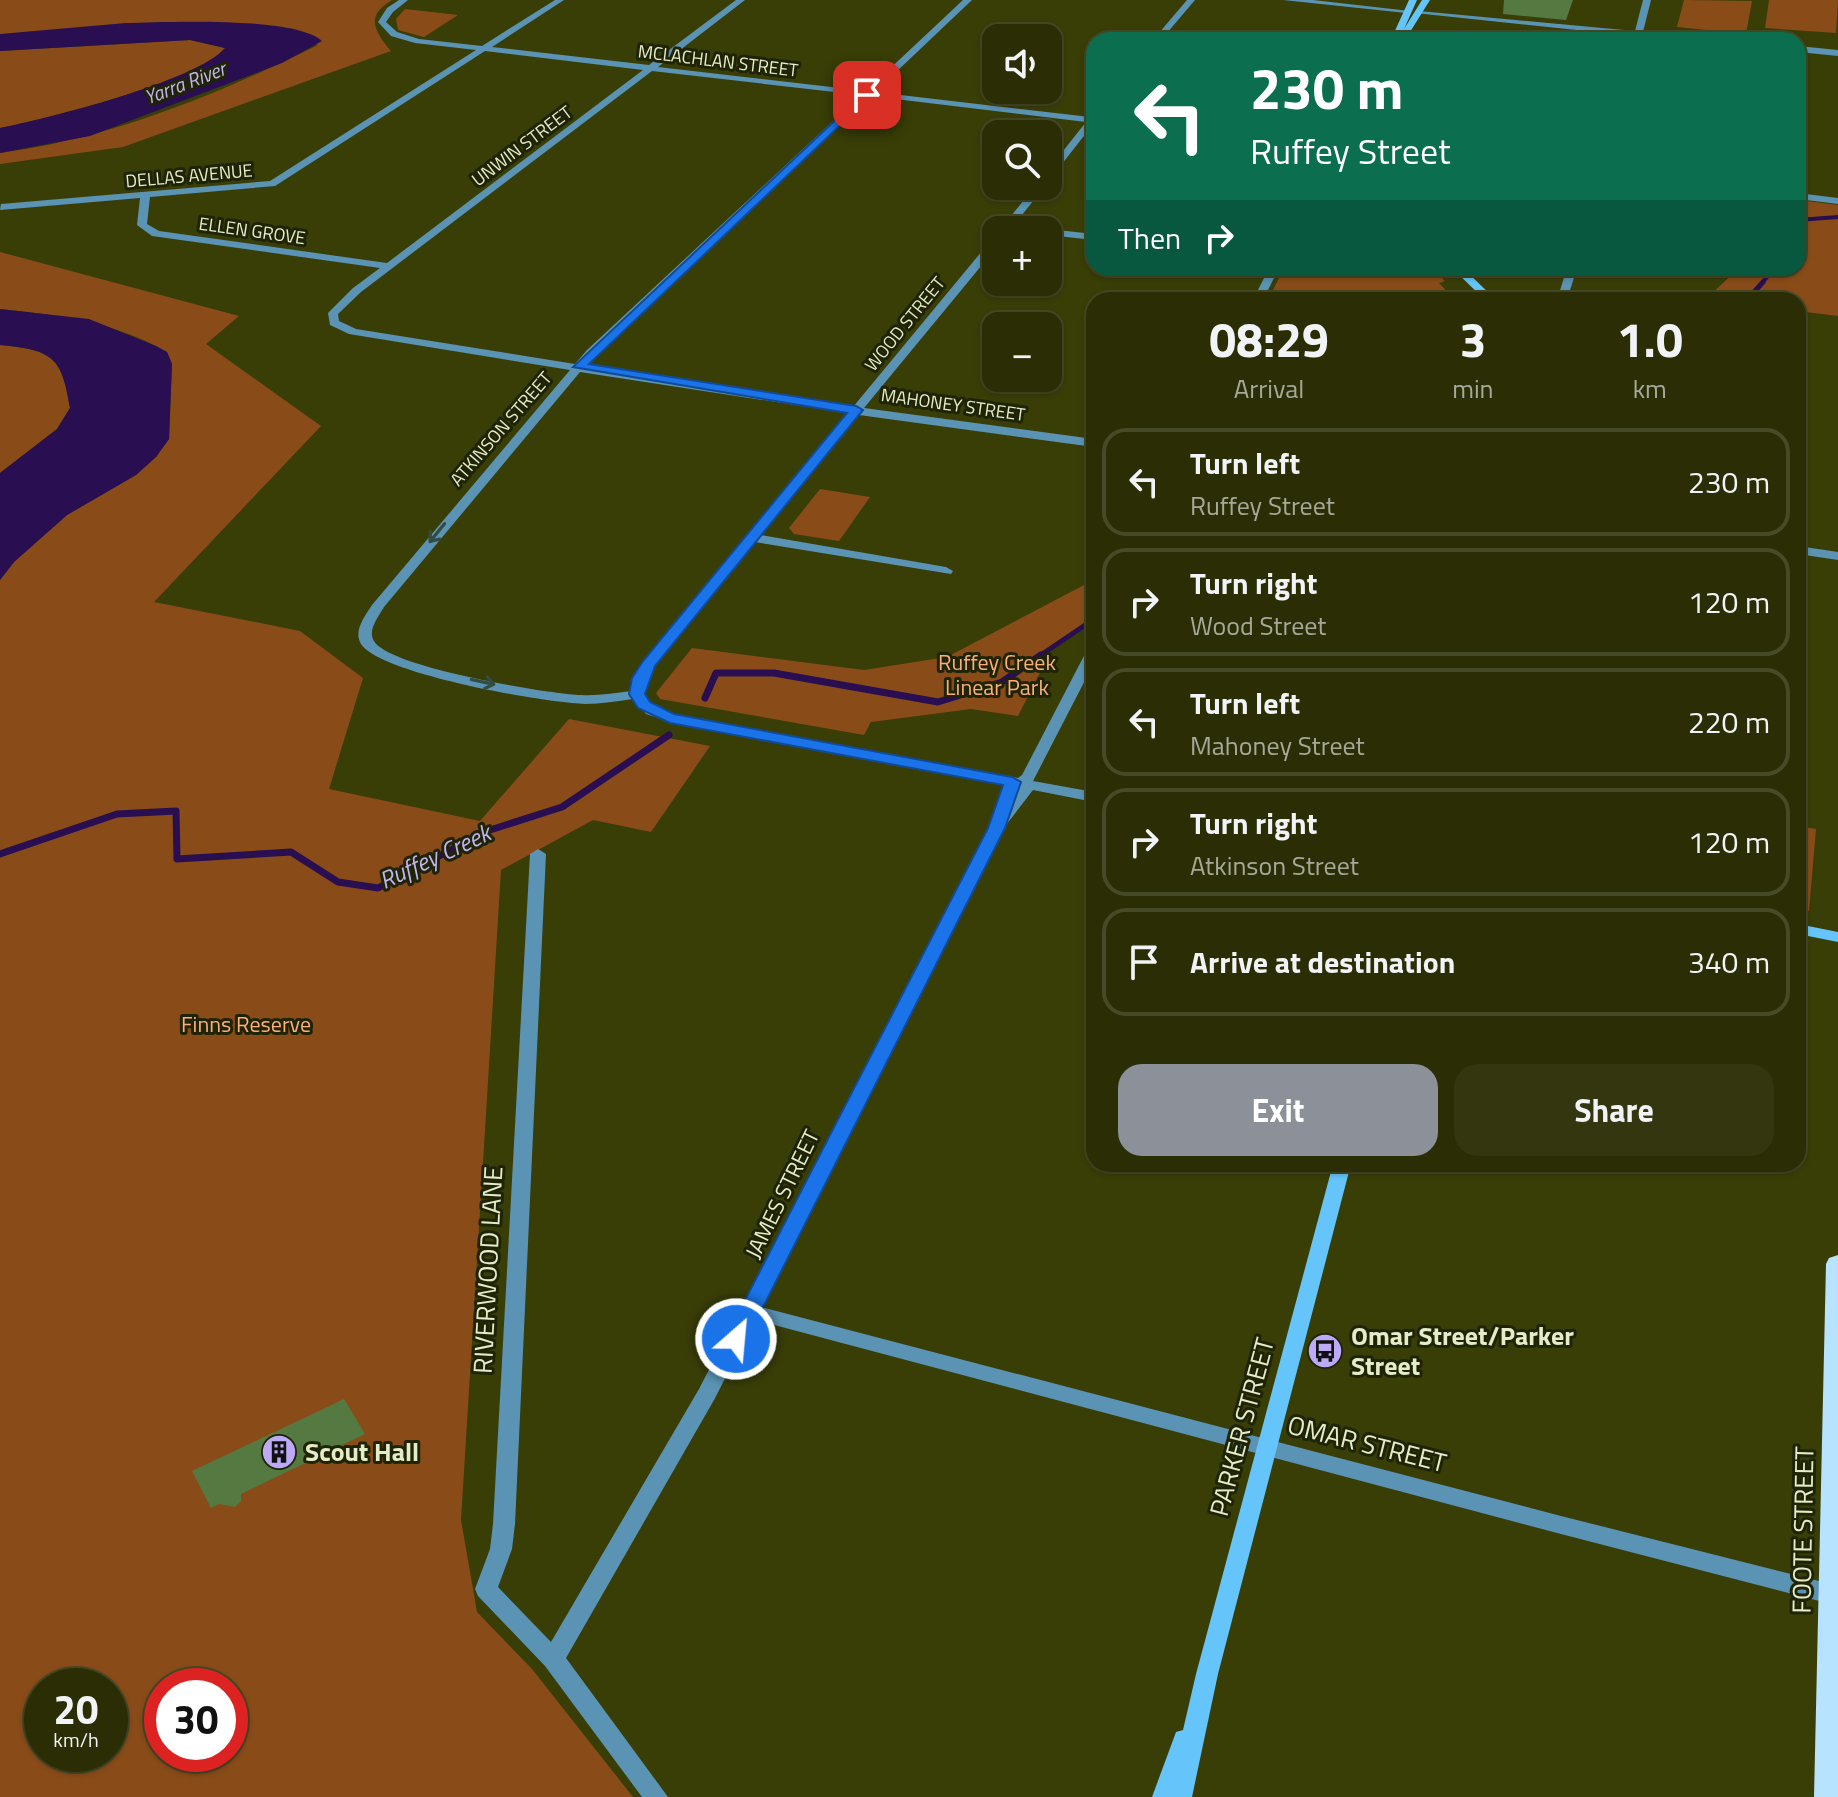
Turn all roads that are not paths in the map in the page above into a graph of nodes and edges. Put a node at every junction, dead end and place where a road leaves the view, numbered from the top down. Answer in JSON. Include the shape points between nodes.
{"nodes":[{"id":1,"x":404,"y":0,"type":"edge"},
{"id":2,"x":560,"y":0,"type":"edge"},
{"id":3,"x":741,"y":0,"type":"edge"},
{"id":4,"x":968,"y":0,"type":"edge"},
{"id":5,"x":1191,"y":0,"type":"edge"},
{"id":6,"x":1287,"y":0,"type":"edge"},
{"id":7,"x":1413,"y":0,"type":"edge"},
{"id":8,"x":1426,"y":0,"type":"edge"},
{"id":9,"x":1647,"y":0,"type":"edge"},
{"id":10,"x":1406,"y":11,"type":"junction"},
{"id":11,"x":1419,"y":13,"type":"junction"},
{"id":12,"x":1164,"y":32,"type":"edge"},
{"id":13,"x":1400,"y":32,"type":"edge"},
{"id":14,"x":1404,"y":32,"type":"edge"},
{"id":15,"x":1592,"y":32,"type":"edge"},
{"id":16,"x":1639,"y":32,"type":"edge"},
{"id":17,"x":484,"y":50,"type":"junction"},
{"id":18,"x":1806,"y":50,"type":"edge"},
{"id":19,"x":1838,"y":53,"type":"edge"},
{"id":20,"x":649,"y":70,"type":"junction"},
{"id":21,"x":867,"y":95,"type":"junction"},
{"id":22,"x":1086,"y":118,"type":"edge"},
{"id":23,"x":1086,"y":128,"type":"edge"},
{"id":24,"x":1062,"y":158,"type":"edge"},
{"id":25,"x":145,"y":196,"type":"junction"},
{"id":26,"x":1806,"y":197,"type":"edge"},
{"id":27,"x":1029,"y":200,"type":"edge"},
{"id":28,"x":1838,"y":201,"type":"edge"},
{"id":29,"x":1,"y":207,"type":"edge"},
{"id":30,"x":1016,"y":216,"type":"edge"},
{"id":31,"x":1062,"y":234,"type":"edge"},
{"id":32,"x":1086,"y":236,"type":"edge"},
{"id":33,"x":982,"y":258,"type":"edge"},
{"id":34,"x":388,"y":266,"type":"junction"},
{"id":35,"x":1466,"y":276,"type":"edge"},
{"id":36,"x":1482,"y":292,"type":"edge"},
{"id":37,"x":334,"y":323,"type":"joint"},
{"id":38,"x":579,"y":367,"type":"junction"},
{"id":39,"x":856,"y":410,"type":"junction"},
{"id":40,"x":1086,"y":442,"type":"edge"},
{"id":41,"x":754,"y":538,"type":"junction"},
{"id":42,"x":1806,"y":551,"type":"edge"},
{"id":43,"x":1838,"y":556,"type":"edge"},
{"id":44,"x":946,"y":571,"type":"dead end"},
{"id":45,"x":1086,"y":666,"type":"edge"},
{"id":46,"x":637,"y":694,"type":"junction"},
{"id":47,"x":1021,"y":783,"type":"junction"},
{"id":48,"x":1086,"y":795,"type":"edge"},
{"id":49,"x":538,"y":854,"type":"dead end"},
{"id":50,"x":1806,"y":931,"type":"edge"},
{"id":51,"x":1838,"y":937,"type":"edge"},
{"id":52,"x":1337,"y":1172,"type":"edge"},
{"id":53,"x":1838,"y":1264,"type":"edge"},
{"id":54,"x":750,"y":1311,"type":"junction"},
{"id":55,"x":1266,"y":1448,"type":"junction"},
{"id":56,"x":1831,"y":1594,"type":"junction"},
{"id":57,"x":553,"y":1659,"type":"junction"},
{"id":58,"x":1207,"y":1674,"type":"junction"},
{"id":59,"x":656,"y":1797,"type":"edge"},
{"id":60,"x":1164,"y":1797,"type":"edge"},
{"id":61,"x":1180,"y":1797,"type":"edge"},
{"id":62,"x":1829,"y":1797,"type":"edge"}],
"edges":[{"from":1,"to":17,"type":"street","name":"MCLACHLAN STREET","via":[[383,18],[388,31]]},
{"from":2,"to":17,"type":"street","name":"DELLAS AVENUE"},
{"from":3,"to":20,"type":"street","name":"UNWIN STREET"},
{"from":4,"to":21,"type":"street","name":"ATKINSON STREET"},
{"from":5,"to":12,"type":"street"},
{"from":6,"to":10,"type":"street"},
{"from":7,"to":10,"type":"main road"},
{"from":8,"to":11,"type":"main road"},
{"from":9,"to":16,"type":"street"},
{"from":10,"to":11,"type":"main road"},
{"from":10,"to":13,"type":"main road"},
{"from":11,"to":14,"type":"main road"},
{"from":11,"to":15,"type":"street"},
{"from":17,"to":20,"type":"street","name":"MCLACHLAN STREET"},
{"from":17,"to":25,"type":"street","name":"DELLAS AVENUE","via":[[283,180]]},
{"from":18,"to":19,"type":"street"},
{"from":20,"to":21,"type":"street","name":"MCLACHLAN STREET"},
{"from":20,"to":34,"type":"street","name":"UNWIN STREET"},
{"from":21,"to":22,"type":"street","name":"MCLACHLAN STREET"},
{"from":21,"to":38,"type":"street","name":"ATKINSON STREET"},
{"from":23,"to":24,"type":"street"},
{"from":25,"to":29,"type":"street","name":"DELLAS AVENUE"},
{"from":25,"to":34,"type":"street","name":"ELLEN GROVE","via":[[142,225],[156,234]]},
{"from":26,"to":28,"type":"street"},
{"from":27,"to":30,"type":"street"},
{"from":31,"to":32,"type":"street"},
{"from":33,"to":39,"type":"street","name":"WOOD STREET"},
{"from":34,"to":37,"type":"street","name":"UNWIN STREET","via":[[338,306],[331,318]]},
{"from":35,"to":36,"type":"main road"},
{"from":37,"to":38,"type":"street","name":"MAHONEY STREET","via":[[353,332]]},
{"from":38,"to":39,"type":"street","name":"MAHONEY STREET"},
{"from":38,"to":46,"type":"street","name":"ATKINSON STREET","one_way":true,"via":[[379,605],[365,632],[376,653],[414,668],[588,700]]},
{"from":39,"to":40,"type":"street","name":"MAHONEY STREET"},
{"from":39,"to":41,"type":"street","name":"WOOD STREET"},
{"from":41,"to":44,"type":"street"},
{"from":41,"to":46,"type":"street","name":"WOOD STREET","via":[[663,645],[640,678]]},
{"from":42,"to":43,"type":"street"},
{"from":45,"to":47,"type":"street","name":"JAMES STREET"},
{"from":46,"to":47,"type":"street","via":[[651,711],[670,718]]},
{"from":47,"to":48,"type":"street"},
{"from":47,"to":54,"type":"street","name":"JAMES STREET"},
{"from":49,"to":57,"type":"street","name":"RIVERWOOD LANE","via":[[504,1524],[486,1589]]},
{"from":50,"to":51,"type":"main road"},
{"from":52,"to":55,"type":"main road","name":"PARKER STREET"},
{"from":53,"to":56,"type":"main road","name":"FOOTE STREET"},
{"from":54,"to":55,"type":"street","name":"OMAR STREET"},
{"from":54,"to":57,"type":"street","name":"JAMES STREET","via":[[663,1474]]},
{"from":55,"to":56,"type":"street","name":"OMAR STREET"},
{"from":55,"to":58,"type":"main road","name":"PARKER STREET"},
{"from":56,"to":62,"type":"main road","name":"FOOTE STREET"},
{"from":57,"to":59,"type":"street"},
{"from":58,"to":60,"type":"main road","name":"PARKER STREET"},
{"from":58,"to":61,"type":"main road","name":"PARKER STREET"}]}
